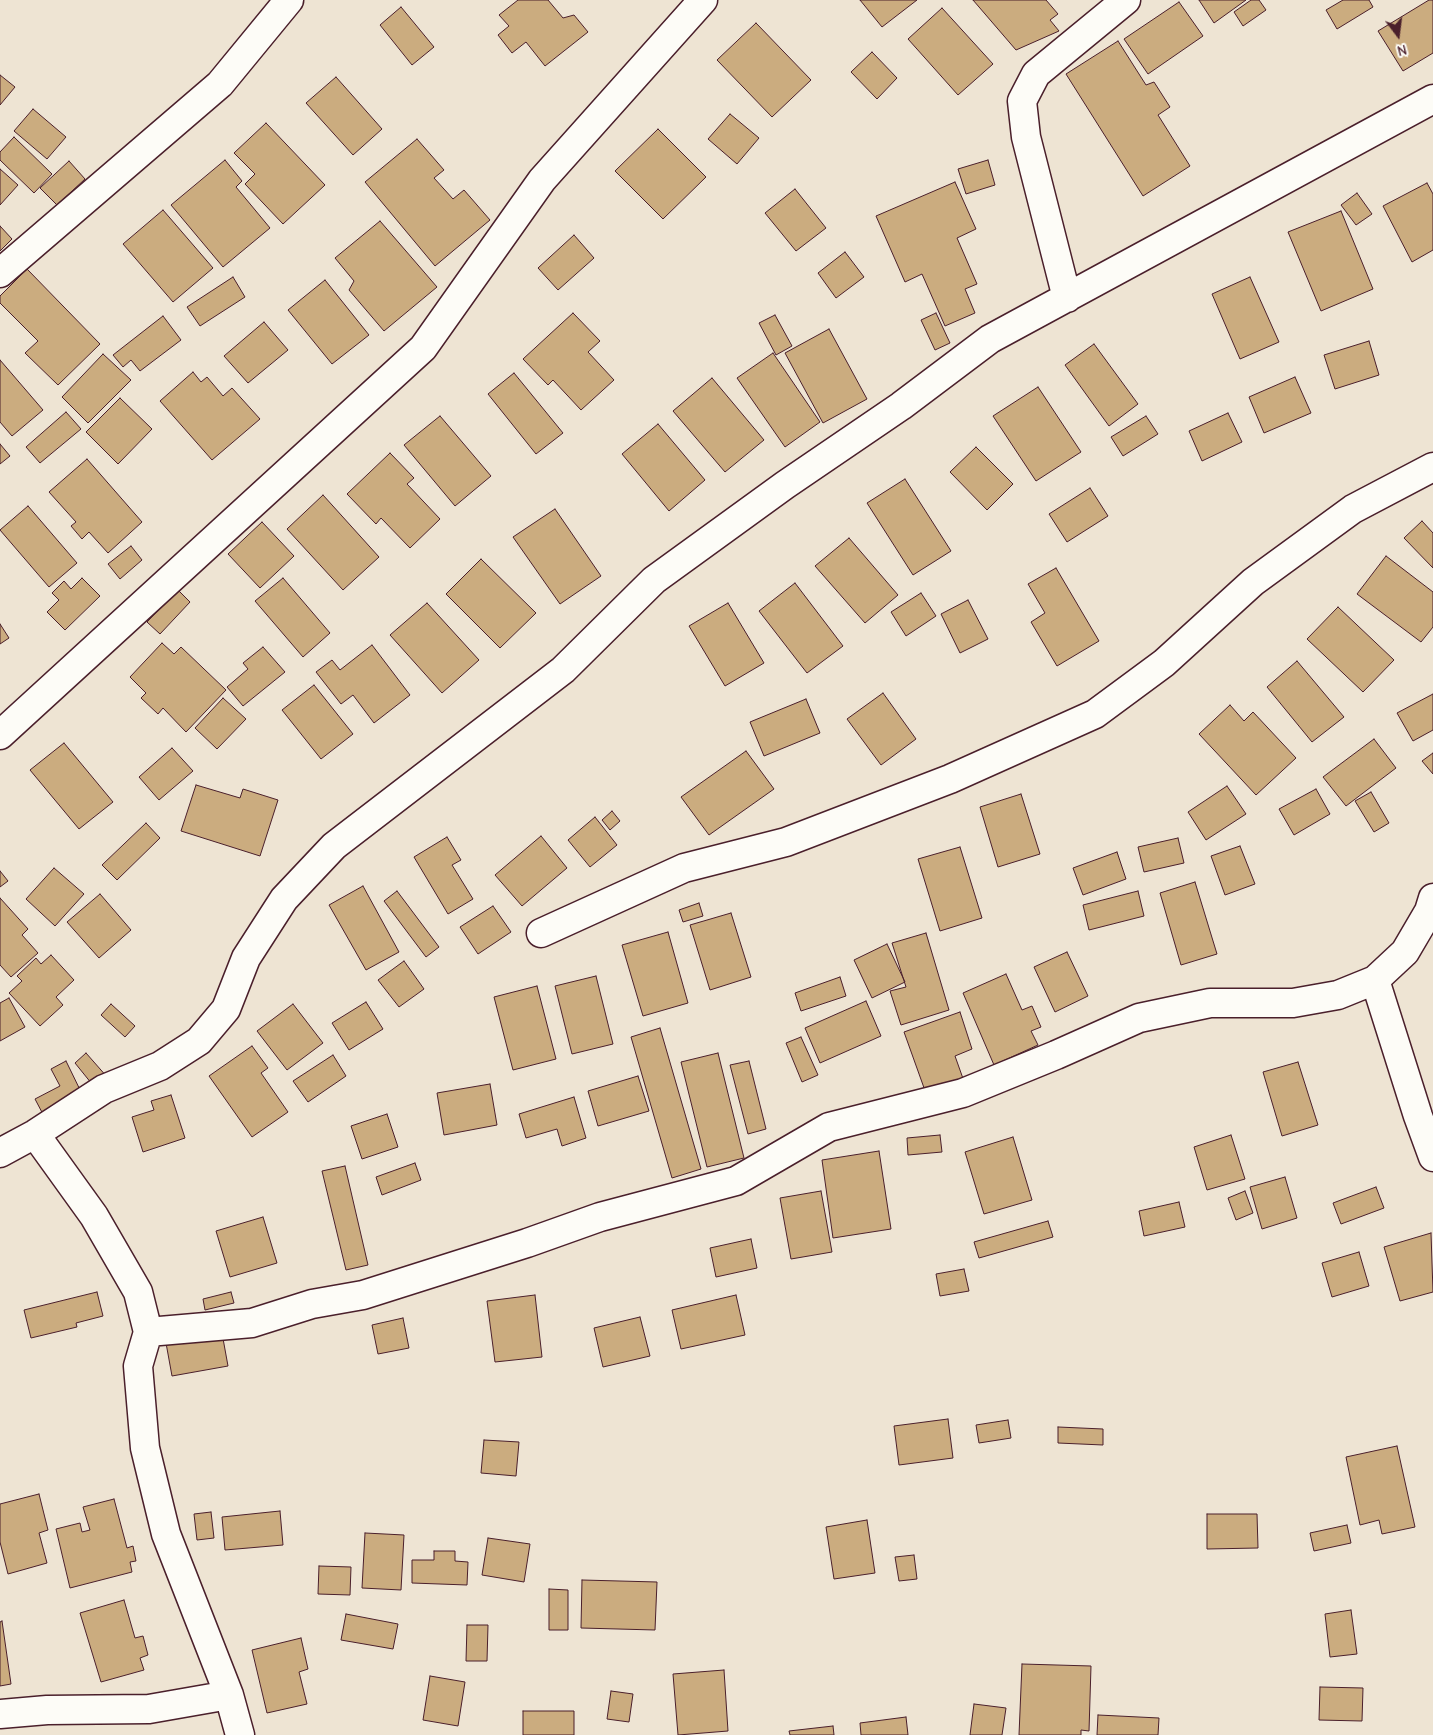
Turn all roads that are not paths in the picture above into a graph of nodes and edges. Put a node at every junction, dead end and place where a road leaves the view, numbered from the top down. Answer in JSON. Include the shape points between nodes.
{"nodes":[{"id":1,"x":289,"y":0,"type":"edge"},
{"id":2,"x":702,"y":0,"type":"edge"},
{"id":3,"x":1126,"y":0,"type":"edge"},
{"id":4,"x":1433,"y":98,"type":"edge"},
{"id":5,"x":0,"y":273,"type":"edge"},
{"id":6,"x":1067,"y":298,"type":"junction"},
{"id":7,"x":1433,"y":467,"type":"edge"},
{"id":8,"x":0,"y":735,"type":"edge"},
{"id":9,"x":1433,"y":898,"type":"edge"},
{"id":10,"x":541,"y":933,"type":"dead end"},
{"id":11,"x":1375,"y":980,"type":"junction"},
{"id":12,"x":35,"y":1134,"type":"junction"},
{"id":13,"x":0,"y":1152,"type":"edge"},
{"id":14,"x":1433,"y":1156,"type":"edge"},
{"id":15,"x":148,"y":1332,"type":"junction"},
{"id":16,"x":228,"y":1695,"type":"junction"},
{"id":17,"x":0,"y":1714,"type":"edge"},
{"id":18,"x":240,"y":1735,"type":"edge"}],
"edges":[{"from":1,"to":5,"type":"street","via":[[220,84]]},
{"from":2,"to":8,"type":"street","via":[[542,180],[423,348]]},
{"from":3,"to":6,"type":"street","via":[[1036,74],[1022,101],[1026,137]]},
{"from":4,"to":6,"type":"street"},
{"from":6,"to":12,"type":"street","via":[[990,339],[901,406],[654,580],[563,670],[334,846],[284,899],[246,958],[226,1009],[199,1041],[160,1066],[104,1089]]},
{"from":7,"to":10,"type":"street","via":[[1353,509],[1253,582],[1164,663],[1095,714],[950,779],[786,842],[684,868]]},
{"from":9,"to":11,"type":"street","via":[[1405,952]]},
{"from":11,"to":14,"type":"street"},
{"from":11,"to":15,"type":"street","via":[[1338,995],[1293,1003],[1210,1002],[1139,1018],[963,1093],[829,1126],[736,1182],[600,1217],[528,1244],[363,1295],[312,1304],[252,1323]]},
{"from":12,"to":13,"type":"street"},
{"from":12,"to":15,"type":"street","via":[[94,1216],[138,1292]]},
{"from":15,"to":16,"type":"street","via":[[138,1366],[145,1448],[166,1534]]},
{"from":16,"to":17,"type":"street","via":[[149,1710],[47,1710]]},
{"from":16,"to":18,"type":"street"}]}
